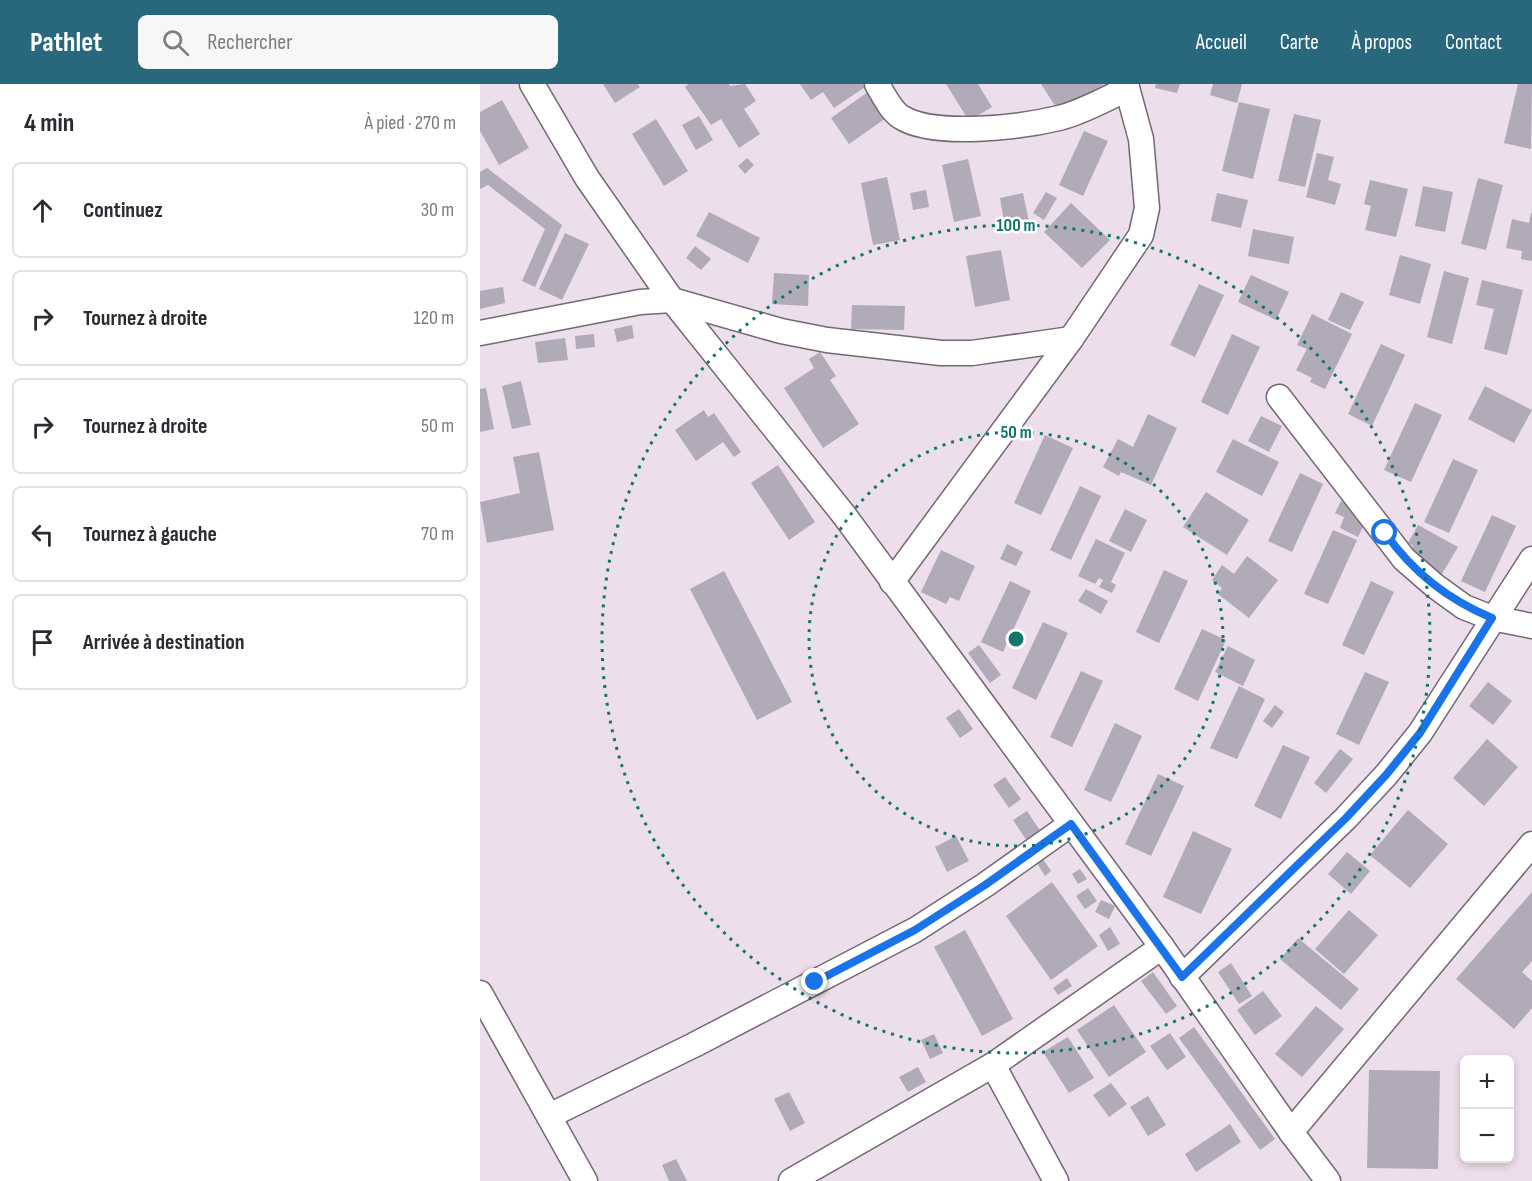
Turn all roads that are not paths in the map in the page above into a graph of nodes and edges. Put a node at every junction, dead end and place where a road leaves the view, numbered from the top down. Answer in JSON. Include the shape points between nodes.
{"nodes":[{"id":1,"x":532,"y":84,"type":"edge"},
{"id":2,"x":877,"y":84,"type":"edge"},
{"id":3,"x":1127,"y":87,"type":"edge"},
{"id":4,"x":672,"y":300,"type":"junction"},
{"id":5,"x":480,"y":333,"type":"edge"},
{"id":6,"x":1071,"y":339,"type":"junction"},
{"id":7,"x":1279,"y":397,"type":"dead end"},
{"id":8,"x":1532,"y":559,"type":"edge"},
{"id":9,"x":892,"y":582,"type":"junction"},
{"id":10,"x":1492,"y":618,"type":"junction"},
{"id":11,"x":1532,"y":626,"type":"edge"},
{"id":12,"x":1071,"y":824,"type":"junction"},
{"id":13,"x":1532,"y":844,"type":"edge"},
{"id":14,"x":1162,"y":947,"type":"junction"},
{"id":15,"x":1182,"y":977,"type":"junction"},
{"id":16,"x":480,"y":993,"type":"edge"},
{"id":17,"x":993,"y":1065,"type":"junction"},
{"id":18,"x":549,"y":1116,"type":"junction"},
{"id":19,"x":1291,"y":1132,"type":"junction"},
{"id":20,"x":585,"y":1181,"type":"edge"},
{"id":21,"x":791,"y":1181,"type":"edge"},
{"id":22,"x":1056,"y":1181,"type":"edge"},
{"id":23,"x":1328,"y":1181,"type":"edge"}],
"edges":[{"from":1,"to":4,"type":"street","via":[[587,178]]},
{"from":2,"to":3,"type":"street","via":[[898,115],[913,124],[984,129],[1061,117]]},
{"from":3,"to":6,"type":"street","via":[[1141,139],[1147,208],[1142,235]]},
{"from":4,"to":5,"type":"street","via":[[640,302]]},
{"from":4,"to":6,"type":"street","via":[[826,340],[941,353],[972,353]]},
{"from":4,"to":9,"type":"street","via":[[844,515]]},
{"from":6,"to":9,"type":"street"},
{"from":7,"to":10,"type":"street","via":[[1404,559],[1464,607]]},
{"from":8,"to":10,"type":"street"},
{"from":9,"to":12,"type":"street"},
{"from":10,"to":11,"type":"street"},
{"from":10,"to":15,"type":"street","via":[[1420,733],[1386,775]]},
{"from":12,"to":14,"type":"street"},
{"from":12,"to":18,"type":"street","via":[[915,930]]},
{"from":13,"to":19,"type":"street"},
{"from":14,"to":15,"type":"street"},
{"from":14,"to":17,"type":"street"},
{"from":15,"to":19,"type":"street"},
{"from":16,"to":18,"type":"street"},
{"from":17,"to":21,"type":"street"},
{"from":17,"to":22,"type":"street"},
{"from":18,"to":20,"type":"street"},
{"from":19,"to":23,"type":"street"}]}
